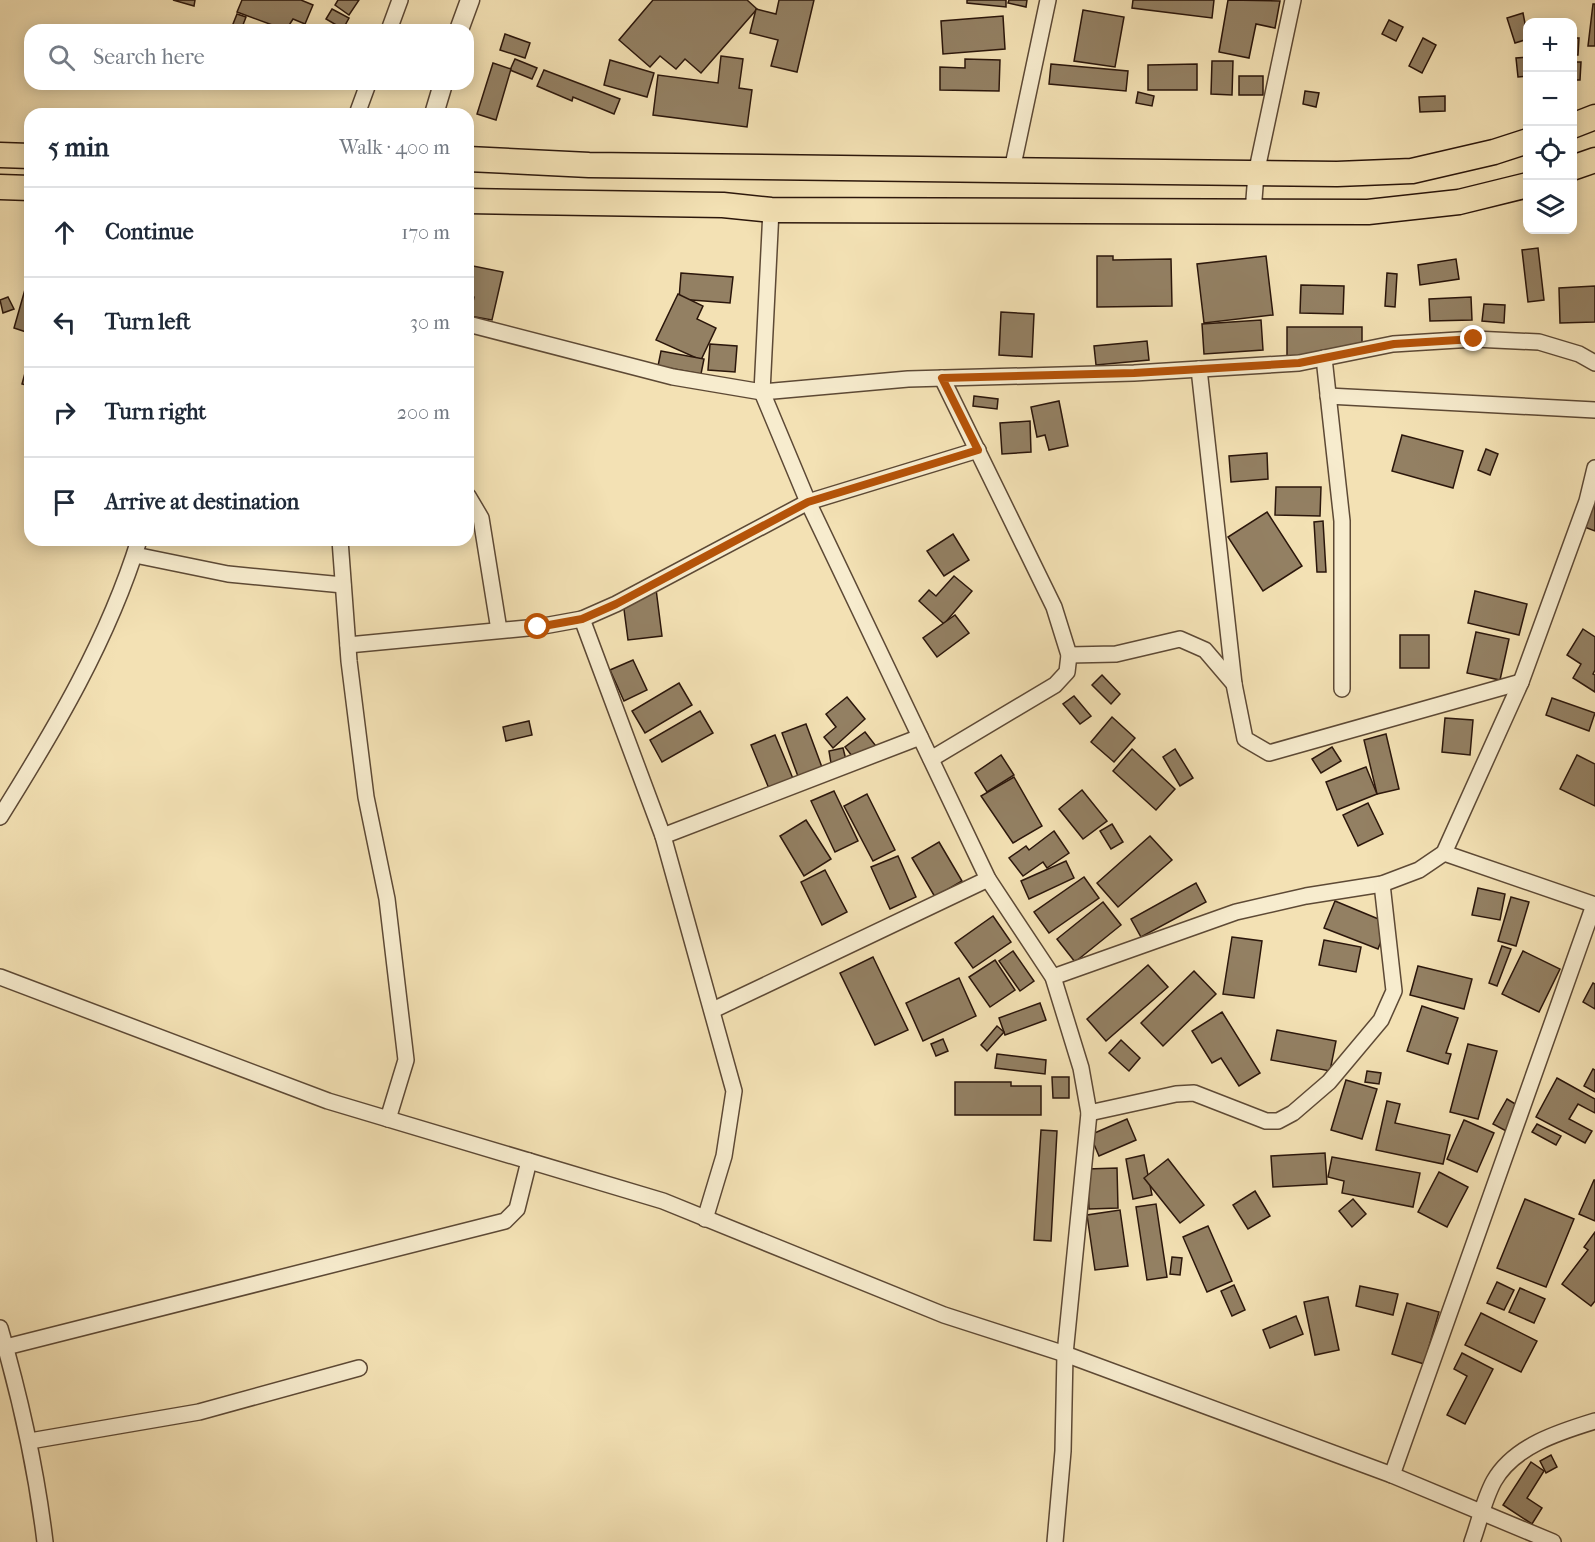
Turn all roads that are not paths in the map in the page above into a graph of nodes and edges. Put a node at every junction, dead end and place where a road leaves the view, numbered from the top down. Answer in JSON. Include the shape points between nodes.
{"nodes":[{"id":1,"x":400,"y":0,"type":"edge"},
{"id":2,"x":470,"y":0,"type":"edge"},
{"id":3,"x":1048,"y":0,"type":"edge"},
{"id":4,"x":1293,"y":0,"type":"edge"},
{"id":5,"x":390,"y":24,"type":"edge"},
{"id":6,"x":461,"y":24,"type":"edge"},
{"id":7,"x":366,"y":90,"type":"edge"},
{"id":8,"x":441,"y":90,"type":"edge"},
{"id":9,"x":359,"y":108,"type":"edge"},
{"id":10,"x":436,"y":108,"type":"edge"},
{"id":11,"x":1595,"y":117,"type":"edge"},
{"id":12,"x":1577,"y":124,"type":"edge"},
{"id":13,"x":1523,"y":142,"type":"edge"},
{"id":14,"x":0,"y":155,"type":"edge"},
{"id":15,"x":24,"y":156,"type":"edge"},
{"id":16,"x":474,"y":159,"type":"edge"},
{"id":17,"x":1595,"y":160,"type":"edge"},
{"id":18,"x":728,"y":166,"type":"junction"},
{"id":19,"x":1577,"y":166,"type":"edge"},
{"id":20,"x":1012,"y":170,"type":"junction"},
{"id":21,"x":1256,"y":174,"type":"junction"},
{"id":22,"x":1523,"y":186,"type":"edge"},
{"id":23,"x":0,"y":187,"type":"edge"},
{"id":24,"x":24,"y":188,"type":"edge"},
{"id":25,"x":474,"y":201,"type":"edge"},
{"id":26,"x":723,"y":205,"type":"junction"},
{"id":27,"x":771,"y":210,"type":"junction"},
{"id":28,"x":1253,"y":212,"type":"junction"},
{"id":29,"x":474,"y":326,"type":"edge"},
{"id":30,"x":1324,"y":358,"type":"junction"},
{"id":31,"x":1595,"y":363,"type":"edge"},
{"id":32,"x":1199,"y":369,"type":"junction"},
{"id":33,"x":942,"y":378,"type":"junction"},
{"id":34,"x":762,"y":392,"type":"junction"},
{"id":35,"x":1328,"y":396,"type":"junction"},
{"id":36,"x":1595,"y":410,"type":"edge"},
{"id":37,"x":978,"y":450,"type":"junction"},
{"id":38,"x":1595,"y":468,"type":"edge"},
{"id":39,"x":808,"y":502,"type":"junction"},
{"id":40,"x":474,"y":506,"type":"edge"},
{"id":41,"x":137,"y":546,"type":"edge"},
{"id":42,"x":340,"y":546,"type":"edge"},
{"id":43,"x":135,"y":555,"type":"junction"},
{"id":44,"x":343,"y":585,"type":"junction"},
{"id":45,"x":582,"y":619,"type":"junction"},
{"id":46,"x":499,"y":630,"type":"junction"},
{"id":47,"x":348,"y":645,"type":"junction"},
{"id":48,"x":1069,"y":655,"type":"junction"},
{"id":49,"x":1521,"y":682,"type":"junction"},
{"id":50,"x":1234,"y":684,"type":"junction"},
{"id":51,"x":1342,"y":689,"type":"dead end"},
{"id":52,"x":920,"y":737,"type":"junction"},
{"id":53,"x":930,"y":759,"type":"junction"},
{"id":54,"x":0,"y":818,"type":"edge"},
{"id":55,"x":663,"y":836,"type":"junction"},
{"id":56,"x":1444,"y":853,"type":"junction"},
{"id":57,"x":988,"y":879,"type":"junction"},
{"id":58,"x":1383,"y":884,"type":"junction"},
{"id":59,"x":1594,"y":905,"type":"edge"},
{"id":60,"x":0,"y":977,"type":"edge"},
{"id":61,"x":1053,"y":977,"type":"junction"},
{"id":62,"x":713,"y":1010,"type":"junction"},
{"id":63,"x":1089,"y":1113,"type":"junction"},
{"id":64,"x":388,"y":1119,"type":"junction"},
{"id":65,"x":529,"y":1161,"type":"junction"},
{"id":66,"x":705,"y":1219,"type":"junction"},
{"id":67,"x":0,"y":1328,"type":"edge"},
{"id":68,"x":6,"y":1347,"type":"junction"},
{"id":69,"x":1065,"y":1354,"type":"junction"},
{"id":70,"x":359,"y":1368,"type":"dead end"},
{"id":71,"x":1595,"y":1421,"type":"edge"},
{"id":72,"x":30,"y":1441,"type":"junction"},
{"id":73,"x":1392,"y":1475,"type":"junction"},
{"id":74,"x":1483,"y":1514,"type":"junction"},
{"id":75,"x":45,"y":1542,"type":"edge"},
{"id":76,"x":1055,"y":1542,"type":"edge"},
{"id":77,"x":1472,"y":1542,"type":"edge"},
{"id":78,"x":1553,"y":1542,"type":"edge"}],
"edges":[{"from":1,"to":5,"type":"street"},
{"from":2,"to":6,"type":"street"},
{"from":3,"to":20,"type":"street"},
{"from":4,"to":21,"type":"street"},
{"from":7,"to":9,"type":"street"},
{"from":8,"to":10,"type":"street"},
{"from":11,"to":12,"type":"main road"},
{"from":13,"to":21,"type":"main road","via":[[1412,171]]},
{"from":14,"to":15,"type":"main road"},
{"from":16,"to":18,"type":"main road"},
{"from":17,"to":19,"type":"main road"},
{"from":18,"to":20,"type":"main road"},
{"from":18,"to":26,"type":"main road"},
{"from":20,"to":21,"type":"main road"},
{"from":21,"to":28,"type":"street"},
{"from":22,"to":28,"type":"main road","via":[[1459,202],[1379,211]]},
{"from":23,"to":24,"type":"main road"},
{"from":25,"to":26,"type":"main road"},
{"from":26,"to":27,"type":"main road"},
{"from":27,"to":28,"type":"main road"},
{"from":27,"to":34,"type":"street"},
{"from":29,"to":34,"type":"street","via":[[673,377]]},
{"from":30,"to":31,"type":"street","via":[[1394,344],[1474,339],[1539,342]]},
{"from":30,"to":32,"type":"street"},
{"from":30,"to":35,"type":"street"},
{"from":32,"to":33,"type":"street"},
{"from":32,"to":50,"type":"street"},
{"from":33,"to":34,"type":"street"},
{"from":33,"to":37,"type":"street"},
{"from":34,"to":39,"type":"street"},
{"from":35,"to":36,"type":"street"},
{"from":35,"to":51,"type":"street","via":[[1342,521]]},
{"from":37,"to":39,"type":"street"},
{"from":37,"to":48,"type":"street","via":[[1054,607]]},
{"from":38,"to":49,"type":"street","via":[[1587,501]]},
{"from":39,"to":45,"type":"street"},
{"from":39,"to":52,"type":"street"},
{"from":40,"to":46,"type":"street","via":[[481,518]]},
{"from":41,"to":43,"type":"street"},
{"from":42,"to":44,"type":"street"},
{"from":43,"to":44,"type":"street","via":[[228,574]]},
{"from":43,"to":54,"type":"street","via":[[100,645]]},
{"from":44,"to":47,"type":"street"},
{"from":45,"to":46,"type":"street"},
{"from":45,"to":55,"type":"street"},
{"from":46,"to":47,"type":"street"},
{"from":47,"to":64,"type":"street","via":[[366,797],[387,899],[406,1060]]},
{"from":48,"to":50,"type":"street","via":[[1116,654],[1180,639],[1204,650]]},
{"from":48,"to":53,"type":"street","via":[[1066,672],[1055,685]]},
{"from":49,"to":50,"type":"street","via":[[1269,753],[1245,739]]},
{"from":49,"to":56,"type":"street"},
{"from":52,"to":53,"type":"street"},
{"from":52,"to":55,"type":"street"},
{"from":53,"to":57,"type":"street"},
{"from":55,"to":62,"type":"street"},
{"from":56,"to":58,"type":"street","via":[[1419,870]]},
{"from":56,"to":59,"type":"street"},
{"from":57,"to":61,"type":"street"},
{"from":57,"to":62,"type":"street"},
{"from":58,"to":61,"type":"street","via":[[1236,912]]},
{"from":58,"to":63,"type":"street","via":[[1394,991],[1381,1020],[1329,1082],[1293,1113],[1278,1121],[1266,1120],[1194,1093]]},
{"from":59,"to":73,"type":"street"},
{"from":60,"to":64,"type":"street","via":[[328,1101]]},
{"from":61,"to":63,"type":"street","via":[[1081,1068]]},
{"from":62,"to":66,"type":"street","via":[[734,1091],[724,1155]]},
{"from":63,"to":69,"type":"street"},
{"from":64,"to":65,"type":"street"},
{"from":65,"to":66,"type":"street","via":[[663,1201]]},
{"from":65,"to":68,"type":"street","via":[[517,1209],[505,1221]]},
{"from":66,"to":69,"type":"street","via":[[944,1315]]},
{"from":67,"to":68,"type":"street"},
{"from":68,"to":72,"type":"street"},
{"from":69,"to":73,"type":"street"},
{"from":69,"to":76,"type":"street","via":[[1064,1450]]},
{"from":70,"to":72,"type":"street","via":[[199,1412]]},
{"from":71,"to":74,"type":"street","via":[[1535,1443],[1514,1459],[1494,1481]]},
{"from":72,"to":75,"type":"street"},
{"from":73,"to":74,"type":"street"},
{"from":74,"to":77,"type":"street"},
{"from":74,"to":78,"type":"street"}]}
